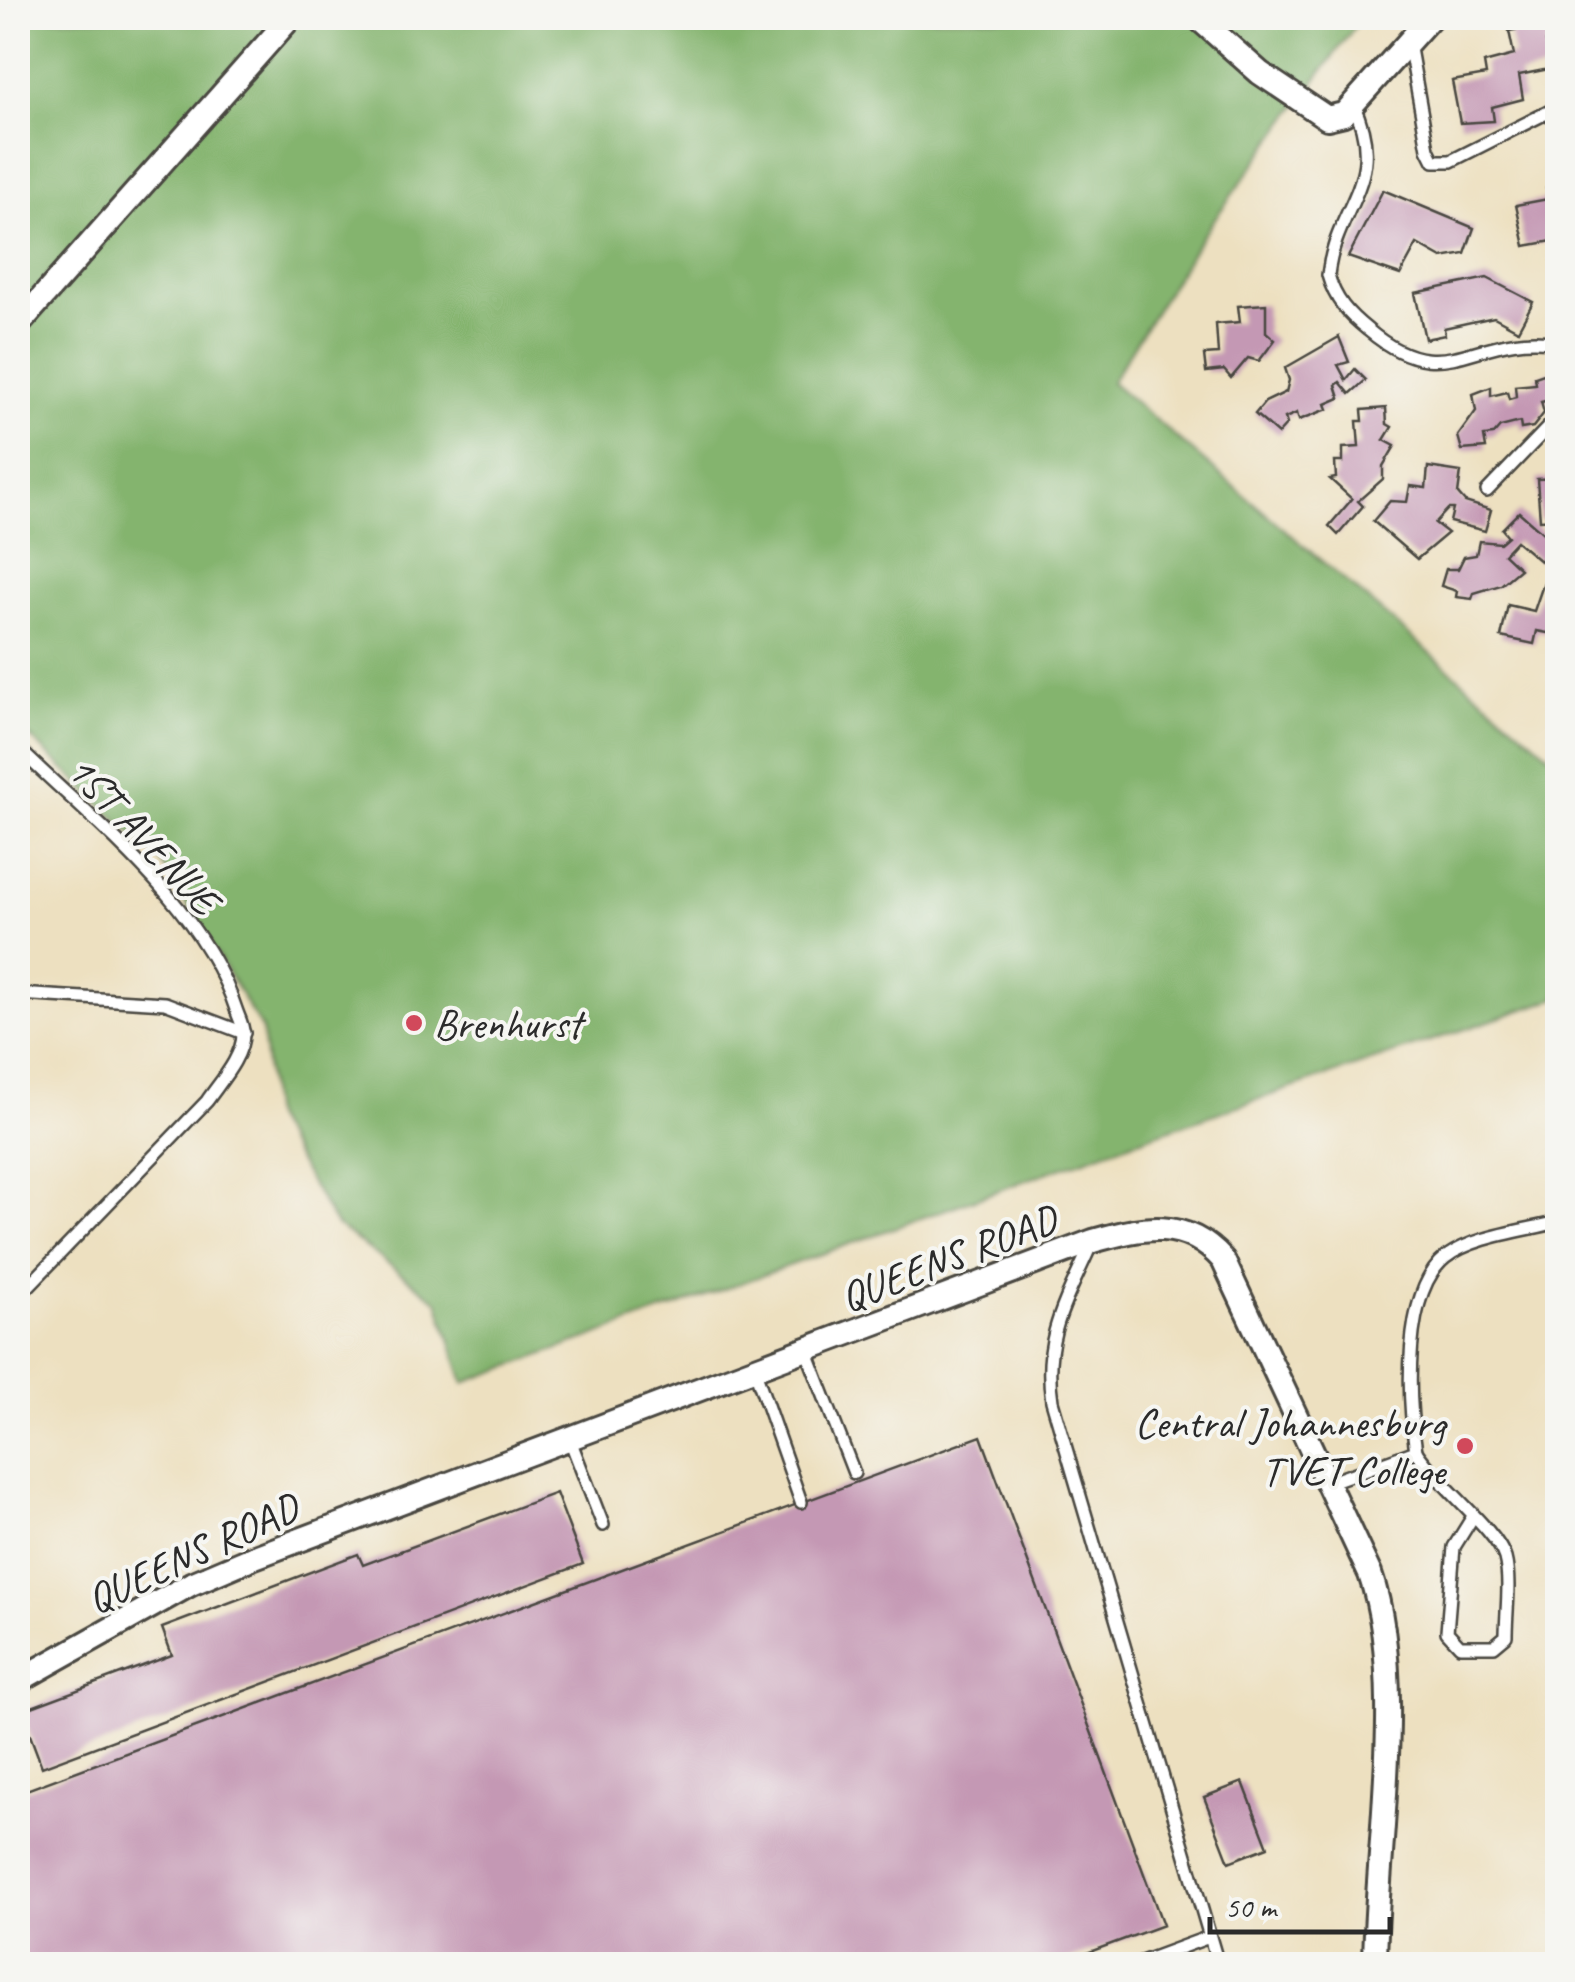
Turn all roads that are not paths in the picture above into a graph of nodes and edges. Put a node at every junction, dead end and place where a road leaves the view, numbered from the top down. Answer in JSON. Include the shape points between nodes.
{"nodes":[{"id":1,"x":290,"y":18,"type":"edge"},
{"id":2,"x":1198,"y":18,"type":"edge"},
{"id":3,"x":1430,"y":18,"type":"edge"},
{"id":4,"x":1409,"y":43,"type":"junction"},
{"id":5,"x":1354,"y":104,"type":"junction"},
{"id":6,"x":1558,"y":107,"type":"edge"},
{"id":7,"x":18,"y":324,"type":"edge"},
{"id":8,"x":1558,"y":343,"type":"edge"},
{"id":9,"x":1558,"y":418,"type":"edge"},
{"id":10,"x":1487,"y":491,"type":"dead end"},
{"id":11,"x":18,"y":748,"type":"edge"},
{"id":12,"x":18,"y":994,"type":"edge"},
{"id":13,"x":244,"y":1033,"type":"junction"},
{"id":14,"x":1558,"y":1222,"type":"edge"},
{"id":15,"x":1093,"y":1242,"type":"junction"},
{"id":16,"x":18,"y":1297,"type":"edge"},
{"id":17,"x":807,"y":1352,"type":"junction"},
{"id":18,"x":756,"y":1371,"type":"junction"},
{"id":19,"x":570,"y":1440,"type":"junction"},
{"id":20,"x":1416,"y":1451,"type":"junction"},
{"id":21,"x":854,"y":1473,"type":"dead end"},
{"id":22,"x":1328,"y":1483,"type":"junction"},
{"id":23,"x":801,"y":1502,"type":"dead end"},
{"id":24,"x":1472,"y":1518,"type":"junction"},
{"id":25,"x":603,"y":1525,"type":"dead end"},
{"id":26,"x":18,"y":1682,"type":"edge"},
{"id":27,"x":1210,"y":1937,"type":"junction"},
{"id":28,"x":1136,"y":1964,"type":"edge"},
{"id":29,"x":1218,"y":1964,"type":"edge"},
{"id":30,"x":1375,"y":1964,"type":"edge"}],
"edges":[{"from":1,"to":7,"type":"street"},
{"from":2,"to":5,"type":"street","via":[[1309,110],[1334,118]]},
{"from":3,"to":4,"type":"street"},
{"from":4,"to":5,"type":"street"},
{"from":4,"to":6,"type":"lane","via":[[1434,161],[1451,161]]},
{"from":5,"to":8,"type":"lane","via":[[1366,130],[1368,160],[1328,275],[1347,312],[1392,351],[1428,362],[1492,346]]},
{"from":9,"to":10,"type":"lane"},
{"from":11,"to":13,"type":"lane","name":"1ST AVENUE","via":[[157,884],[209,953]]},
{"from":12,"to":13,"type":"lane","via":[[165,1003]]},
{"from":13,"to":16,"type":"lane","via":[[207,1100]]},
{"from":14,"to":20,"type":"lane","via":[[1449,1255],[1426,1283],[1414,1318]]},
{"from":15,"to":17,"type":"street","name":"QUEENS ROAD"},
{"from":15,"to":22,"type":"street","name":"QUEENS ROAD","via":[[1154,1226],[1210,1246],[1242,1294]]},
{"from":15,"to":27,"type":"lane","via":[[1053,1332],[1052,1401]]},
{"from":17,"to":18,"type":"street","name":"QUEENS ROAD"},
{"from":17,"to":21,"type":"lane"},
{"from":18,"to":19,"type":"street","name":"QUEENS ROAD"},
{"from":18,"to":23,"type":"lane"},
{"from":19,"to":25,"type":"lane"},
{"from":19,"to":26,"type":"street","name":"QUEENS ROAD","via":[[221,1571]]},
{"from":20,"to":22,"type":"lane"},
{"from":20,"to":24,"type":"lane"},
{"from":22,"to":30,"type":"street","name":"QUEENS ROAD","via":[[1370,1574],[1385,1633]]},
{"from":24,"to":24,"type":"lane","via":[[1506,1560],[1506,1636],[1494,1646],[1460,1646],[1448,1632],[1454,1547]]},
{"from":27,"to":28,"type":"lane"},
{"from":27,"to":29,"type":"lane"}]}
